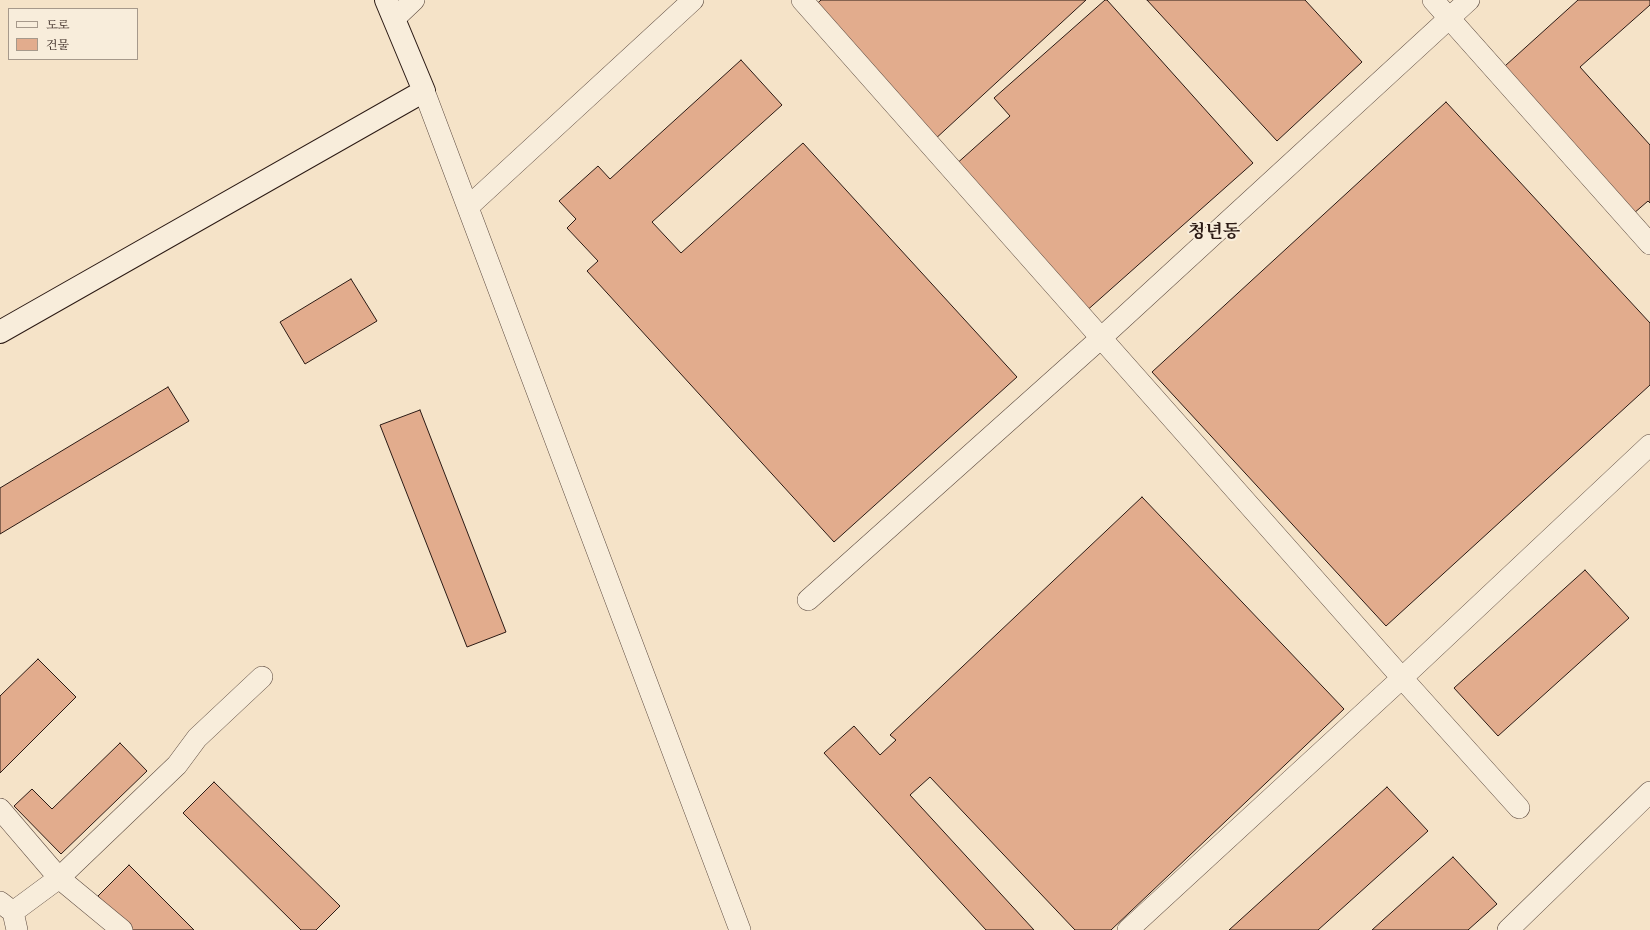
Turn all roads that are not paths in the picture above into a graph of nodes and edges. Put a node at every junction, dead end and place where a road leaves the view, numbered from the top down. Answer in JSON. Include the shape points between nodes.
{"nodes":[{"id":1,"x":414,"y":0,"type":"edge"},
{"id":2,"x":693,"y":0,"type":"edge"},
{"id":3,"x":802,"y":0,"type":"edge"},
{"id":4,"x":1433,"y":0,"type":"edge"},
{"id":5,"x":1469,"y":0,"type":"edge"},
{"id":6,"x":390,"y":10,"type":"edge"},
{"id":7,"x":424,"y":91,"type":"junction"},
{"id":8,"x":468,"y":207,"type":"junction"},
{"id":9,"x":1650,"y":244,"type":"edge"},
{"id":10,"x":0,"y":332,"type":"edge"},
{"id":11,"x":1101,"y":338,"type":"junction"},
{"id":12,"x":1650,"y":445,"type":"edge"},
{"id":13,"x":808,"y":600,"type":"dead end"},
{"id":14,"x":262,"y":676,"type":"dead end"},
{"id":15,"x":1402,"y":678,"type":"junction"},
{"id":16,"x":1650,"y":792,"type":"edge"},
{"id":17,"x":1519,"y":808,"type":"dead end"},
{"id":18,"x":0,"y":809,"type":"edge"},
{"id":19,"x":59,"y":878,"type":"junction"},
{"id":20,"x":10,"y":915,"type":"edge"},
{"id":21,"x":122,"y":930,"type":"edge"},
{"id":22,"x":740,"y":930,"type":"edge"},
{"id":23,"x":1128,"y":930,"type":"edge"},
{"id":24,"x":1508,"y":930,"type":"edge"}],
"edges":[{"from":1,"to":6,"type":"street"},
{"from":2,"to":8,"type":"street"},
{"from":3,"to":11,"type":"street"},
{"from":4,"to":9,"type":"street"},
{"from":5,"to":11,"type":"street"},
{"from":6,"to":7,"type":"main road"},
{"from":7,"to":8,"type":"street"},
{"from":7,"to":10,"type":"main road"},
{"from":8,"to":22,"type":"street"},
{"from":11,"to":13,"type":"street"},
{"from":11,"to":15,"type":"street"},
{"from":12,"to":15,"type":"street"},
{"from":14,"to":19,"type":"street","via":[[197,738],[177,765]]},
{"from":15,"to":17,"type":"street"},
{"from":15,"to":23,"type":"street"},
{"from":16,"to":24,"type":"street"},
{"from":18,"to":19,"type":"street"},
{"from":19,"to":20,"type":"street"},
{"from":19,"to":21,"type":"street"}]}
